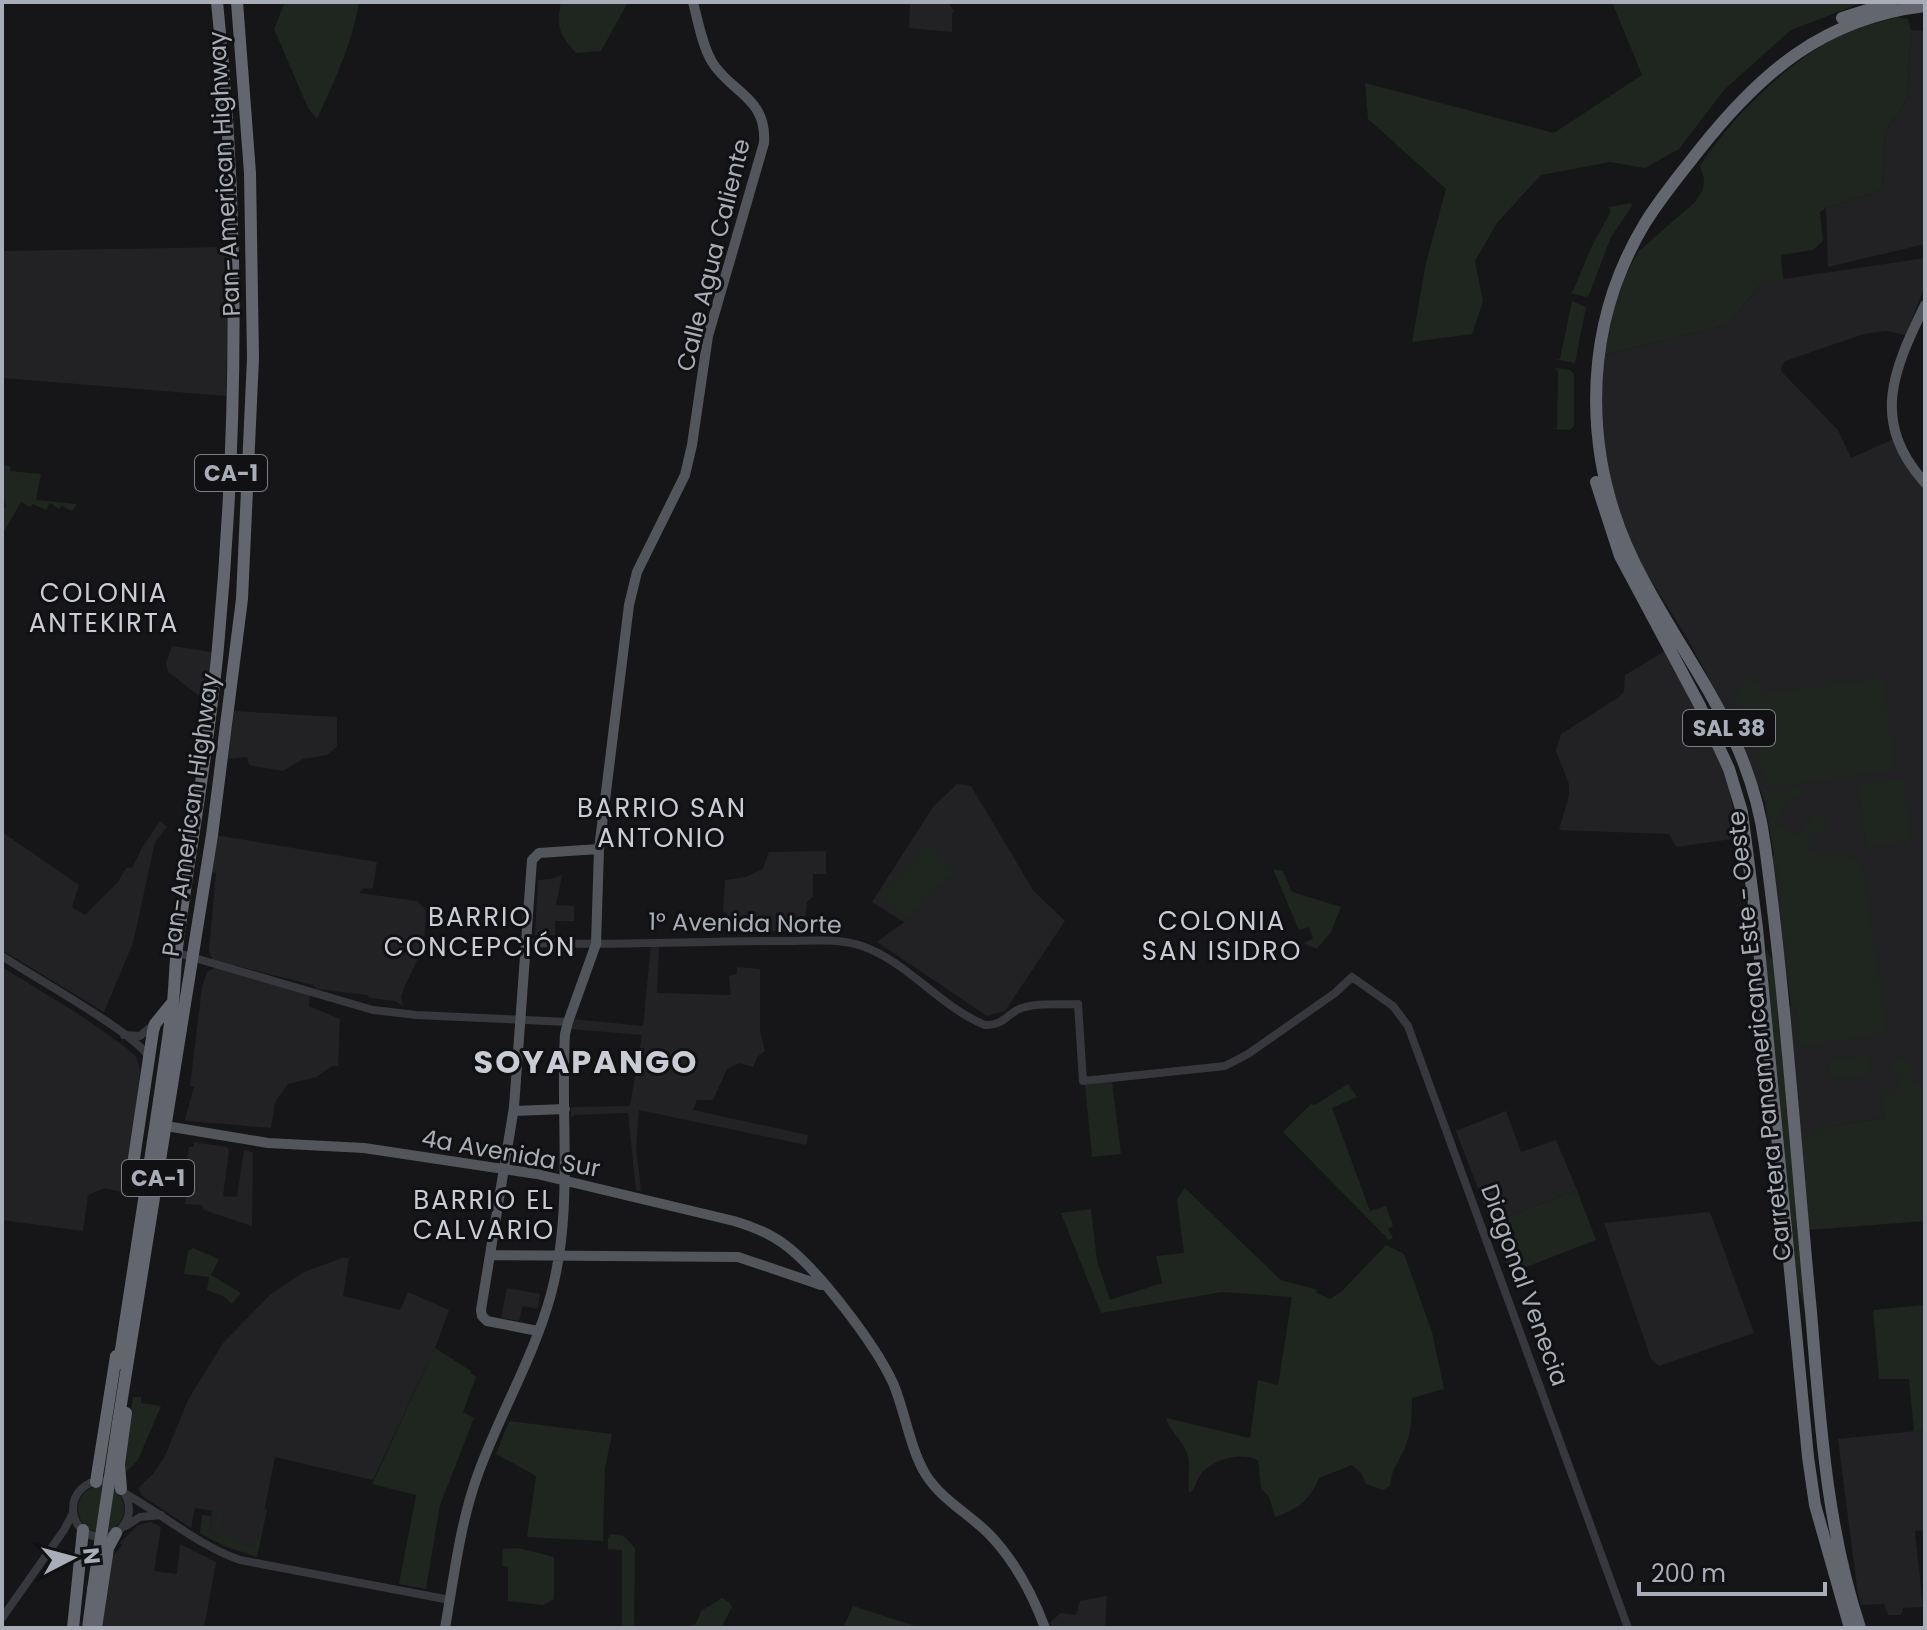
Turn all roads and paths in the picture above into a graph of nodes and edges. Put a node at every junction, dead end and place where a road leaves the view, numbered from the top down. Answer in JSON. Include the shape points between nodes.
{"nodes":[{"id":1,"x":693,"y":2,"type":"edge"},
{"id":2,"x":1892,"y":2,"type":"edge"},
{"id":3,"x":227,"y":4,"type":"edge"},
{"id":4,"x":1925,"y":6,"type":"edge"},
{"id":5,"x":231,"y":42,"type":"junction"},
{"id":6,"x":1925,"y":305,"type":"edge"},
{"id":7,"x":1925,"y":483,"type":"edge"},
{"id":8,"x":599,"y":849,"type":"junction"},
{"id":9,"x":1773,"y":925,"type":"junction"},
{"id":10,"x":1757,"y":928,"type":"junction"},
{"id":11,"x":197,"y":934,"type":"junction"},
{"id":12,"x":526,"y":943,"type":"junction"},
{"id":13,"x":596,"y":944,"type":"junction"},
{"id":14,"x":1776,"y":953,"type":"junction"},
{"id":15,"x":1759,"y":955,"type":"junction"},
{"id":16,"x":2,"y":956,"type":"edge"},
{"id":17,"x":187,"y":956,"type":"junction"},
{"id":18,"x":1352,"y":977,"type":"joint"},
{"id":19,"x":174,"y":989,"type":"junction"},
{"id":20,"x":172,"y":1003,"type":"junction"},
{"id":21,"x":520,"y":1020,"type":"junction"},
{"id":22,"x":568,"y":1022,"type":"junction"},
{"id":23,"x":155,"y":1024,"type":"junction"},
{"id":24,"x":124,"y":1035,"type":"junction"},
{"id":25,"x":149,"y":1057,"type":"junction"},
{"id":26,"x":565,"y":1109,"type":"junction"},
{"id":27,"x":514,"y":1111,"type":"junction"},
{"id":28,"x":166,"y":1126,"type":"junction"},
{"id":29,"x":505,"y":1170,"type":"junction"},
{"id":30,"x":565,"y":1180,"type":"junction"},
{"id":31,"x":145,"y":1192,"type":"junction"},
{"id":32,"x":558,"y":1254,"type":"junction"},
{"id":33,"x":490,"y":1255,"type":"junction"},
{"id":34,"x":800,"y":1258,"type":"junction"},
{"id":35,"x":794,"y":1276,"type":"junction"},
{"id":36,"x":823,"y":1285,"type":"junction"},
{"id":37,"x":1792,"y":1292,"type":"junction"},
{"id":38,"x":134,"y":1298,"type":"junction"},
{"id":39,"x":1811,"y":1318,"type":"junction"},
{"id":40,"x":1795,"y":1322,"type":"junction"},
{"id":41,"x":538,"y":1331,"type":"junction"},
{"id":42,"x":1817,"y":1382,"type":"junction"},
{"id":43,"x":96,"y":1482,"type":"junction"},
{"id":44,"x":122,"y":1491,"type":"junction"},
{"id":45,"x":73,"y":1513,"type":"junction"},
{"id":46,"x":162,"y":1515,"type":"junction"},
{"id":47,"x":81,"y":1528,"type":"junction"},
{"id":48,"x":64,"y":1530,"type":"junction"},
{"id":49,"x":118,"y":1531,"type":"junction"},
{"id":50,"x":1842,"y":1567,"type":"junction"},
{"id":51,"x":89,"y":1589,"type":"junction"},
{"id":52,"x":450,"y":1600,"type":"junction"},
{"id":53,"x":2,"y":1618,"type":"edge"},
{"id":54,"x":73,"y":1628,"type":"edge"},
{"id":55,"x":80,"y":1628,"type":"edge"},
{"id":56,"x":88,"y":1628,"type":"edge"},
{"id":57,"x":96,"y":1628,"type":"edge"},
{"id":58,"x":445,"y":1628,"type":"edge"},
{"id":59,"x":1045,"y":1628,"type":"edge"},
{"id":60,"x":1628,"y":1628,"type":"edge"},
{"id":61,"x":1847,"y":1628,"type":"edge"},
{"id":62,"x":1860,"y":1628,"type":"edge"},
{"id":63,"x":1868,"y":1628,"type":"edge"}],
"edges":[{"from":1,"to":8,"type":"main road","name":"Calle Agua Caliente","via":[[714,65],[749,97],[763,122],[763,148],[708,336],[685,475],[634,580]]},
{"from":2,"to":10,"type":"highway","name":"Carretera Panamericana Este - Oeste","number":"SAL 38","via":[[1799,41],[1757,74],[1714,120],[1630,234],[1610,277],[1590,355],[1588,422],[1600,499],[1629,576],[1729,769],[1746,831]]},
{"from":3,"to":5,"type":"main road"},
{"from":3,"to":11,"type":"highway","name":"Pan-American Highway","number":"CA-1","via":[[250,173],[250,461],[242,599]]},
{"from":3,"to":19,"type":"highway","name":"Pan-American Highway","number":"CA-1","via":[[233,433],[218,649]]},
{"from":4,"to":9,"type":"highway","name":"Carretera Panamericana Este - Oeste","number":"SAL 38","via":[[1871,16],[1833,32],[1797,52],[1751,90],[1645,224],[1617,281],[1599,345],[1597,430],[1613,512],[1645,584],[1707,684],[1740,751],[1763,831]]},
{"from":5,"to":11,"type":"main road","via":[[244,142],[248,446],[233,642]]},
{"from":5,"to":17,"type":"main road","via":[[238,240],[236,450],[225,619]]},
{"from":6,"to":7,"type":"main road","via":[[1893,378],[1891,403],[1898,438]]},
{"from":8,"to":12,"type":"main road","via":[[535,855]]},
{"from":8,"to":13,"type":"main road","name":"Calle Agua Caliente"},
{"from":9,"to":10,"type":"highway","via":[[1767,935]]},
{"from":9,"to":14,"type":"highway","name":"Carretera Panamericana Este - Oeste","number":"SAL 38"},
{"from":10,"to":15,"type":"highway","name":"Carretera Panamericana Este - Oeste","number":"SAL 38"},
{"from":11,"to":17,"type":"highway","name":"Pan-American Highway","number":"CA-1"},
{"from":12,"to":13,"type":"street","name":"1° Avenida Norte"},
{"from":12,"to":21,"type":"main road"},
{"from":13,"to":18,"type":"street","name":"1° Avenida Norte","via":[[850,943],[887,959],[985,1025],[1002,1023],[1027,1007],[1078,1004],[1083,1081],[1225,1066]]},
{"from":13,"to":22,"type":"main road","name":"Calle Agua Caliente"},
{"from":14,"to":15,"type":"highway","via":[[1768,944]]},
{"from":14,"to":39,"type":"highway","name":"Carretera Panamericana Este - Oeste","number":"SAL 38"},
{"from":15,"to":37,"type":"highway","name":"Carretera Panamericana Este - Oeste","number":"SAL 38"},
{"from":16,"to":24,"type":"street"},
{"from":17,"to":19,"type":"main road"},
{"from":17,"to":21,"type":"street","via":[[373,1010]]},
{"from":17,"to":28,"type":"highway","name":"Pan-American Highway","number":"CA-1"},
{"from":18,"to":60,"type":"street","name":"Diagonal Venecia","via":[[1393,1006],[1408,1026]]},
{"from":19,"to":20,"type":"highway","name":"Pan-American Highway","number":"CA-1"},
{"from":20,"to":23,"type":"highway"},
{"from":20,"to":31,"type":"highway","name":"Pan-American Highway","number":"CA-1"},
{"from":21,"to":22,"type":"street"},
{"from":21,"to":27,"type":"main road"},
{"from":22,"to":26,"type":"main road","name":"Calle Agua Caliente"},
{"from":23,"to":24,"type":"street","via":[[140,1036]]},
{"from":23,"to":25,"type":"highway"},
{"from":24,"to":25,"type":"street"},
{"from":25,"to":31,"type":"highway","via":[[133,1165]]},
{"from":26,"to":27,"type":"main road"},
{"from":26,"to":30,"type":"main road","name":"Calle Agua Caliente"},
{"from":27,"to":29,"type":"main road"},
{"from":28,"to":29,"type":"main road","name":"4a Avenida Sur"},
{"from":28,"to":38,"type":"highway","name":"Pan-American Highway","number":"CA-1"},
{"from":29,"to":30,"type":"main road","name":"4a Avenida Sur"},
{"from":29,"to":33,"type":"main road"},
{"from":30,"to":32,"type":"main road","name":"Calle Agua Caliente"},
{"from":30,"to":34,"type":"main road","name":"4a Avenida Sur","via":[[752,1226]]},
{"from":31,"to":38,"type":"highway","name":"Pan-American Highway","number":"CA-1"},
{"from":32,"to":33,"type":"main road"},
{"from":32,"to":35,"type":"main road","via":[[738,1257]]},
{"from":32,"to":41,"type":"main road","name":"Calle Agua Caliente"},
{"from":33,"to":41,"type":"main road","via":[[482,1316]]},
{"from":34,"to":35,"type":"main road","via":[[802,1269]]},
{"from":34,"to":36,"type":"main road","name":"4a Avenida Sur"},
{"from":35,"to":36,"type":"main road"},
{"from":36,"to":59,"type":"main road","name":"4a Avenida Sur","via":[[886,1368],[927,1476],[1009,1558]]},
{"from":37,"to":39,"type":"highway","via":[[1798,1293],[1801,1312]]},
{"from":37,"to":40,"type":"highway","name":"Carretera Panamericana Este - Oeste","number":"SAL 38"},
{"from":38,"to":43,"type":"highway","via":[[118,1338]]},
{"from":38,"to":44,"type":"highway","via":[[140,1315],[119,1464]]},
{"from":38,"to":51,"type":"highway","name":"Pan-American Highway","number":"CA-1","bridge":true},
{"from":39,"to":42,"type":"highway","name":"Carretera Panamericana Este - Oeste","number":"SAL 38"},
{"from":40,"to":42,"type":"highway","via":[[1804,1321],[1808,1327]]},
{"from":40,"to":61,"type":"highway","name":"Carretera Panamericana Este - Oeste","number":"SAL 38","via":[[1822,1554]]},
{"from":41,"to":52,"type":"main road","name":"Calle Agua Caliente","via":[[477,1475]]},
{"from":42,"to":50,"type":"highway","name":"Carretera Panamericana Este - Oeste","number":"SAL 38","via":[[1825,1472]]},
{"from":43,"to":44,"type":"street"},
{"from":43,"to":45,"type":"street","via":[[78,1494]]},
{"from":44,"to":46,"type":"street"},
{"from":44,"to":49,"type":"street","via":[[128,1512]]},
{"from":45,"to":47,"type":"street"},
{"from":45,"to":48,"type":"street"},
{"from":46,"to":49,"type":"street","via":[[140,1517]]},
{"from":46,"to":52,"type":"street","via":[[240,1560]]},
{"from":47,"to":48,"type":"street"},
{"from":47,"to":49,"type":"street","via":[[102,1537]]},
{"from":47,"to":54,"type":"highway"},
{"from":48,"to":53,"type":"street"},
{"from":49,"to":57,"type":"highway","via":[[108,1548]]},
{"from":50,"to":62,"type":"highway","name":"Carretera Panamericana Este - Oeste","number":"SAL 38"},
{"from":50,"to":63,"type":"highway"},
{"from":51,"to":55,"type":"highway","name":"Pan-American Highway","number":"CA-1"},
{"from":51,"to":56,"type":"highway","name":"Pan-American Highway","number":"CA-1"},
{"from":52,"to":58,"type":"main road","name":"Calle Agua Caliente"}]}
